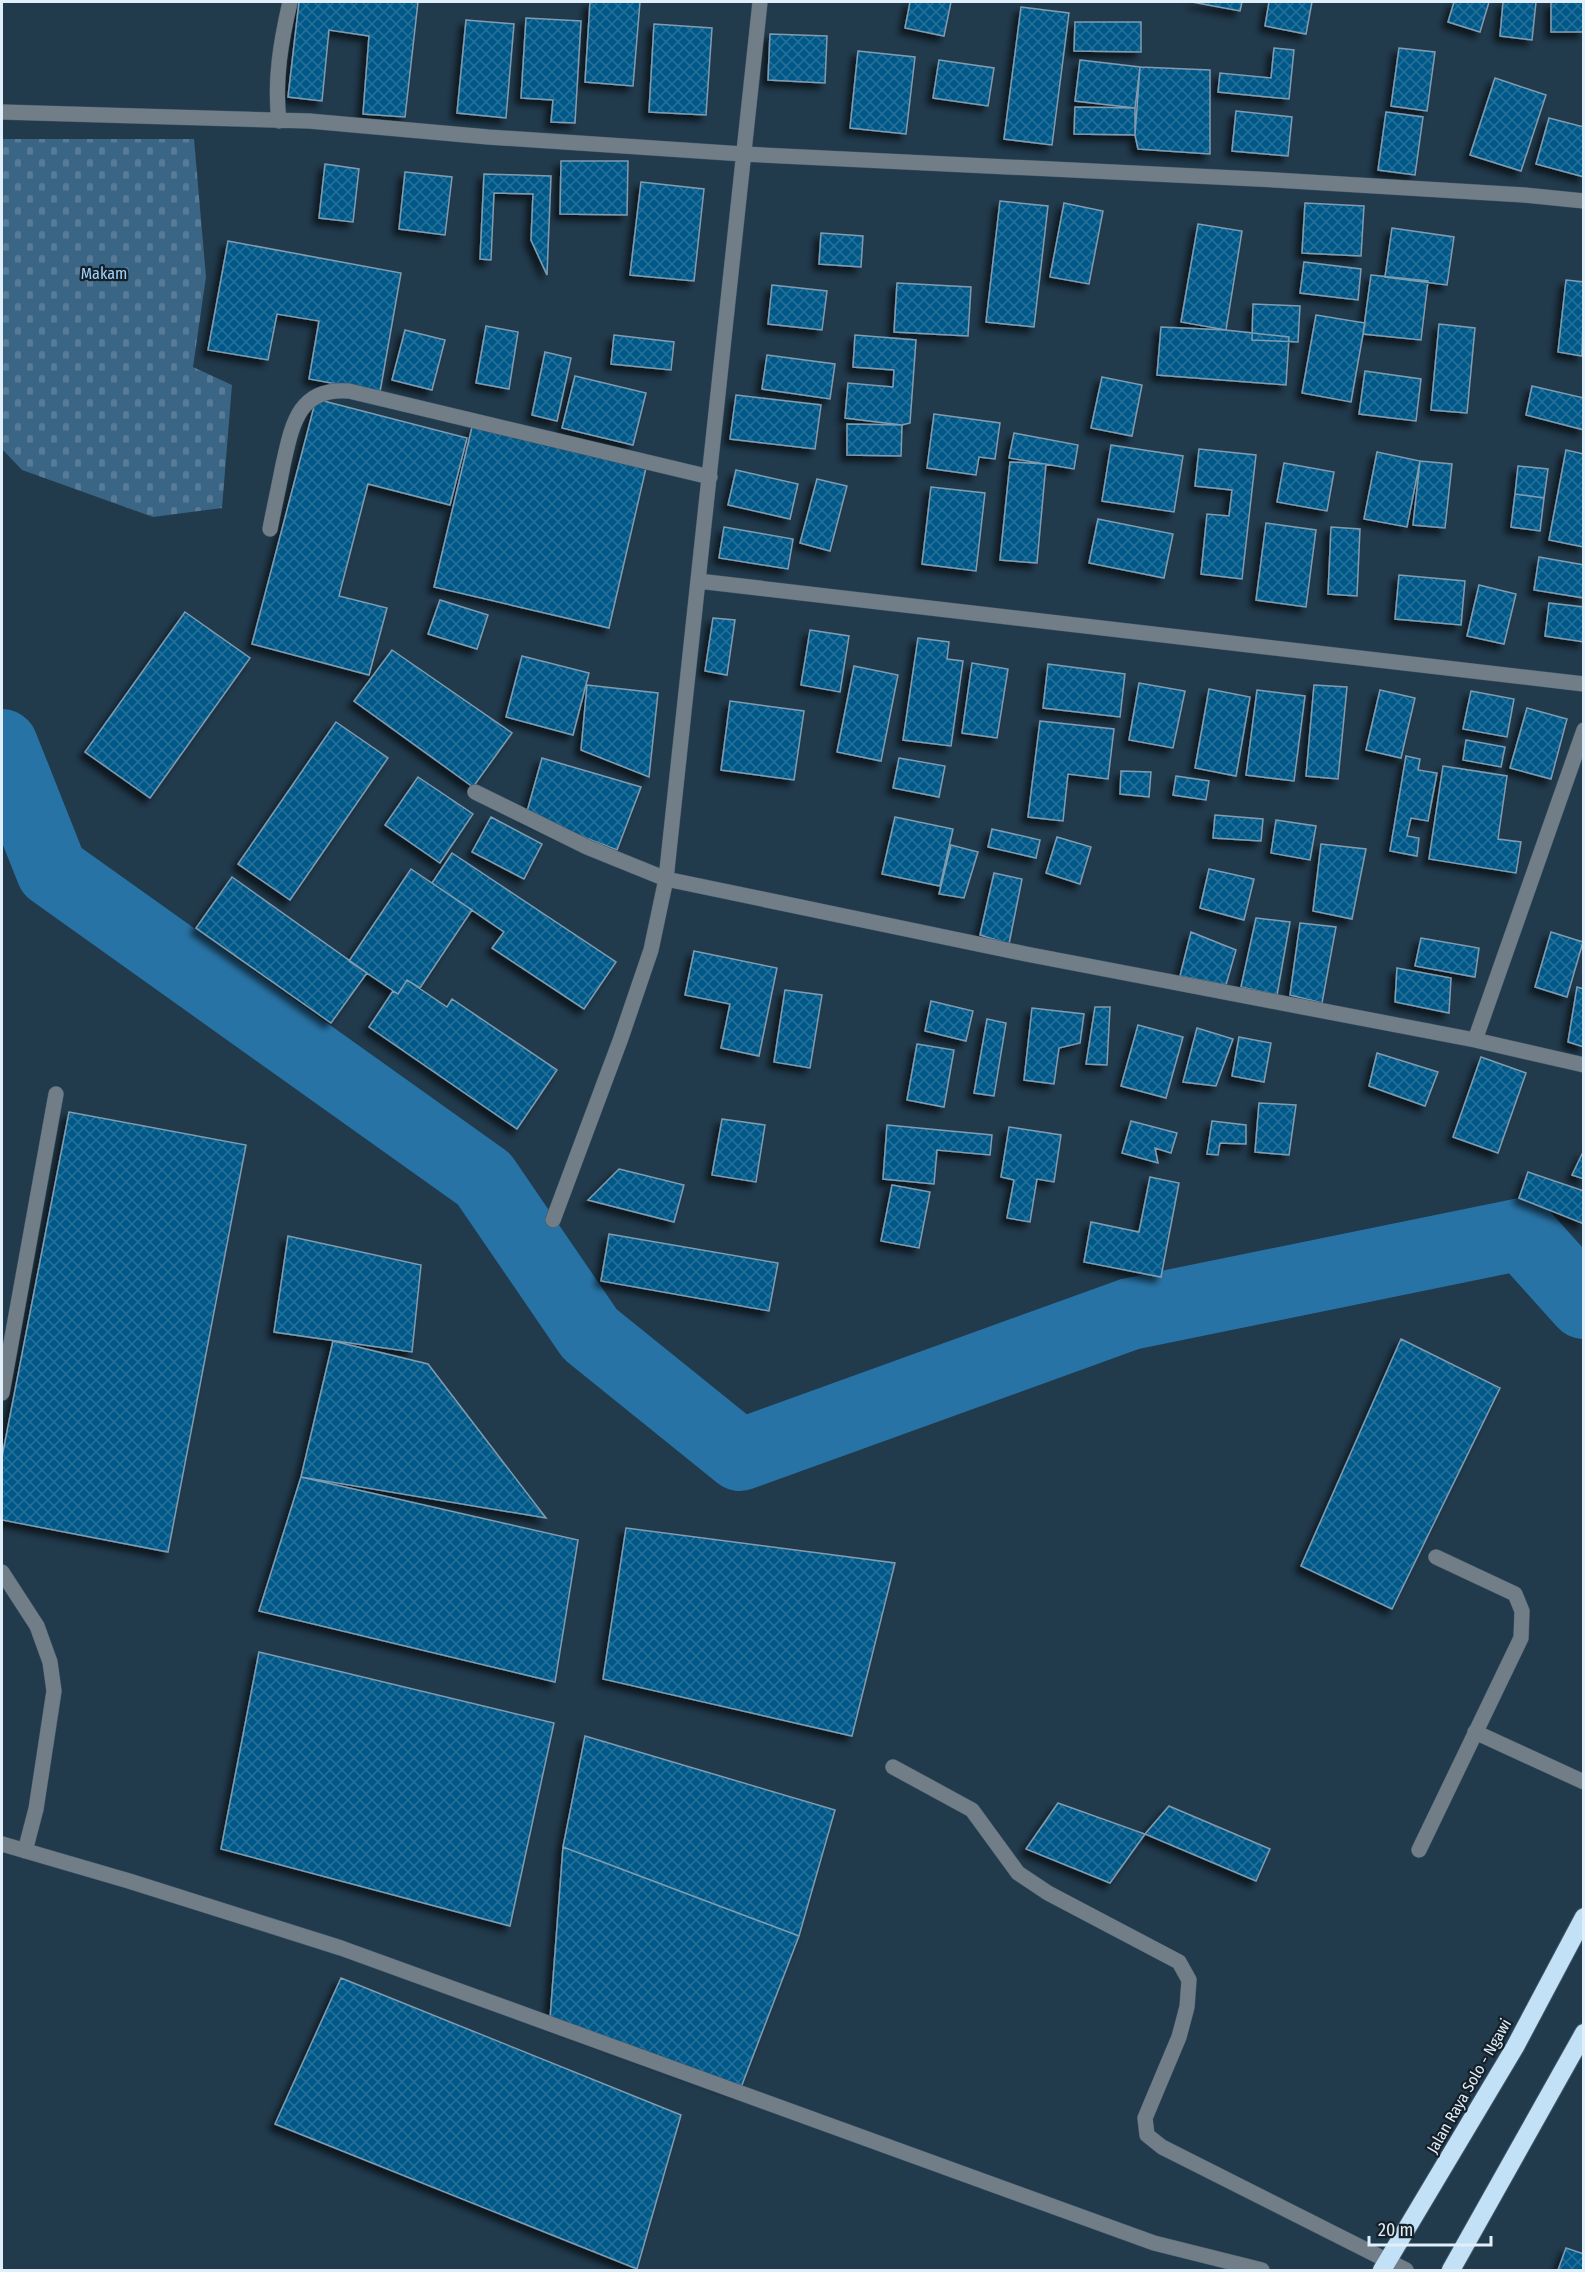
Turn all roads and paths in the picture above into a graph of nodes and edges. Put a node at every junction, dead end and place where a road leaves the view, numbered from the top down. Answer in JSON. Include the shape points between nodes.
{"nodes":[{"id":1,"x":290,"y":2,"type":"edge"},
{"id":2,"x":760,"y":2,"type":"edge"},
{"id":3,"x":2,"y":112,"type":"edge"},
{"id":4,"x":279,"y":121,"type":"junction"},
{"id":5,"x":743,"y":154,"type":"junction"},
{"id":6,"x":1584,"y":201,"type":"edge"},
{"id":7,"x":710,"y":477,"type":"junction"},
{"id":8,"x":270,"y":529,"type":"dead end"},
{"id":9,"x":698,"y":581,"type":"junction"},
{"id":10,"x":1584,"y":684,"type":"edge"},
{"id":11,"x":1584,"y":730,"type":"edge"},
{"id":12,"x":475,"y":792,"type":"dead end"},
{"id":13,"x":666,"y":879,"type":"junction"},
{"id":14,"x":1475,"y":1040,"type":"junction"},
{"id":15,"x":1584,"y":1065,"type":"edge"},
{"id":16,"x":56,"y":1094,"type":"dead end"},
{"id":17,"x":552,"y":1220,"type":"dead end"},
{"id":18,"x":2,"y":1393,"type":"edge"},
{"id":19,"x":1436,"y":1557,"type":"dead end"},
{"id":20,"x":2,"y":1572,"type":"edge"},
{"id":21,"x":1475,"y":1732,"type":"junction"},
{"id":22,"x":893,"y":1767,"type":"dead end"},
{"id":23,"x":1584,"y":1782,"type":"edge"},
{"id":24,"x":2,"y":1844,"type":"edge"},
{"id":25,"x":1419,"y":1850,"type":"dead end"},
{"id":26,"x":25,"y":1851,"type":"junction"},
{"id":27,"x":1584,"y":1917,"type":"edge"},
{"id":28,"x":1584,"y":2033,"type":"edge"},
{"id":29,"x":1385,"y":2266,"type":"edge"},
{"id":30,"x":1262,"y":2271,"type":"edge"},
{"id":31,"x":1406,"y":2271,"type":"edge"},
{"id":32,"x":1451,"y":2271,"type":"edge"}],
"edges":[{"from":1,"to":4,"type":"street","via":[[280,44],[276,100]]},
{"from":2,"to":5,"type":"street"},
{"from":3,"to":4,"type":"street"},
{"from":4,"to":5,"type":"street"},
{"from":5,"to":6,"type":"street","via":[[1275,180]]},
{"from":5,"to":7,"type":"street"},
{"from":7,"to":8,"type":"street","via":[[334,390],[315,396],[296,417]]},
{"from":7,"to":9,"type":"street"},
{"from":9,"to":10,"type":"street"},
{"from":9,"to":13,"type":"street"},
{"from":11,"to":14,"type":"street"},
{"from":12,"to":13,"type":"street","via":[[587,847]]},
{"from":13,"to":14,"type":"street","via":[[1026,954]]},
{"from":13,"to":17,"type":"street","via":[[647,961]]},
{"from":14,"to":15,"type":"street"},
{"from":16,"to":18,"type":"street"},
{"from":19,"to":21,"type":"street","via":[[1515,1594],[1522,1611],[1521,1638]]},
{"from":20,"to":26,"type":"street","via":[[37,1626],[50,1662],[54,1691],[36,1809]]},
{"from":21,"to":23,"type":"street"},
{"from":21,"to":25,"type":"street"},
{"from":22,"to":29,"type":"street","via":[[972,1810],[1018,1873],[1179,1962],[1189,1980],[1187,2007],[1179,2037],[1145,2118],[1147,2134],[1162,2147]]},
{"from":24,"to":26,"type":"street"},
{"from":26,"to":30,"type":"street","via":[[341,1948],[1154,2243]]},
{"from":27,"to":29,"type":"highway","name":"Jalan Raya Solo - Ngawi","via":[[1515,2048]]},
{"from":28,"to":32,"type":"highway"},
{"from":29,"to":31,"type":"street"}]}
